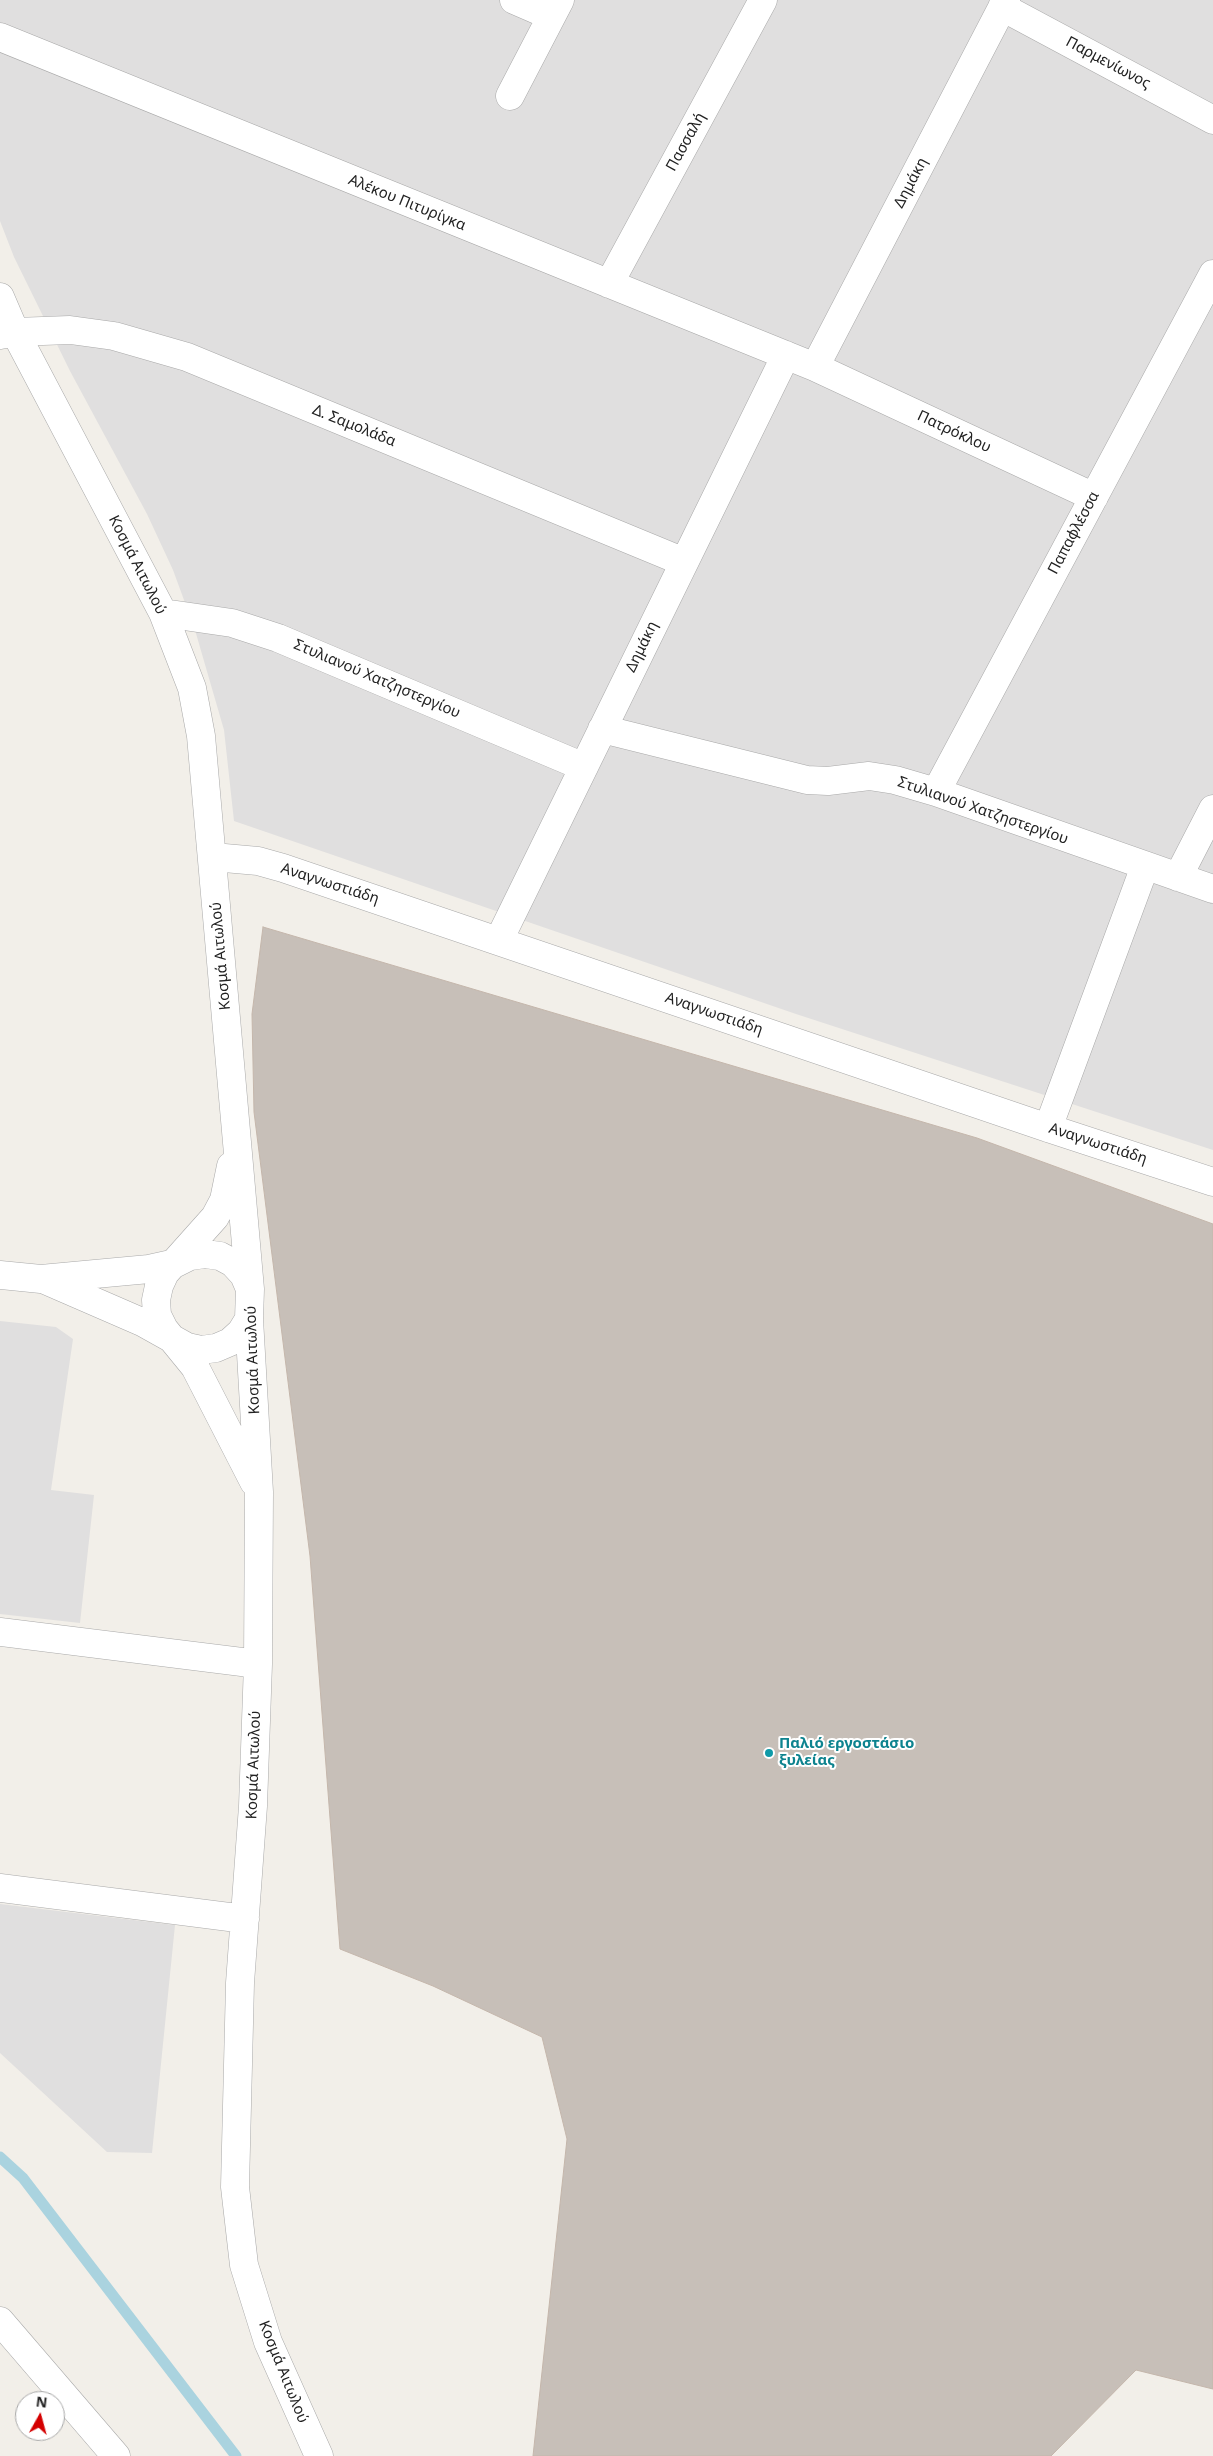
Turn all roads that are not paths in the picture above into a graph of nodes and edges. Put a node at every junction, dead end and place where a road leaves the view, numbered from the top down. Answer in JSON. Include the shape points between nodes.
{"nodes":[{"id":1,"x":514,"y":0,"type":"edge"},
{"id":2,"x":764,"y":0,"type":"edge"},
{"id":3,"x":1004,"y":4,"type":"edge"},
{"id":4,"x":555,"y":8,"type":"edge"},
{"id":5,"x":0,"y":37,"type":"edge"},
{"id":6,"x":510,"y":96,"type":"dead end"},
{"id":7,"x":1213,"y":120,"type":"edge"},
{"id":8,"x":1213,"y":274,"type":"edge"},
{"id":9,"x":609,"y":284,"type":"junction"},
{"id":10,"x":0,"y":297,"type":"edge"},
{"id":11,"x":7,"y":334,"type":"edge"},
{"id":12,"x":786,"y":355,"type":"junction"},
{"id":13,"x":815,"y":366,"type":"junction"},
{"id":14,"x":1094,"y":497,"type":"junction"},
{"id":15,"x":684,"y":562,"type":"junction"},
{"id":16,"x":163,"y":613,"type":"junction"},
{"id":17,"x":602,"y":729,"type":"junction"},
{"id":18,"x":584,"y":767,"type":"junction"},
{"id":19,"x":936,"y":792,"type":"junction"},
{"id":20,"x":1213,"y":809,"type":"edge"},
{"id":21,"x":213,"y":857,"type":"junction"},
{"id":22,"x":1145,"y":866,"type":"junction"},
{"id":23,"x":1178,"y":877,"type":"junction"},
{"id":24,"x":1213,"y":889,"type":"edge"},
{"id":25,"x":499,"y":940,"type":"junction"},
{"id":26,"x":1048,"y":1128,"type":"junction"},
{"id":27,"x":236,"y":1145,"type":"junction"},
{"id":28,"x":1213,"y":1182,"type":"edge"},
{"id":29,"x":176,"y":1263,"type":"junction"},
{"id":30,"x":0,"y":1275,"type":"edge"},
{"id":31,"x":41,"y":1279,"type":"junction"},
{"id":32,"x":250,"y":1289,"type":"junction"},
{"id":33,"x":250,"y":1319,"type":"junction"},
{"id":34,"x":174,"y":1339,"type":"junction"},
{"id":35,"x":259,"y":1492,"type":"junction"},
{"id":36,"x":0,"y":1632,"type":"edge"},
{"id":37,"x":258,"y":1664,"type":"junction"},
{"id":38,"x":0,"y":1888,"type":"edge"},
{"id":39,"x":244,"y":1919,"type":"junction"},
{"id":40,"x":0,"y":2321,"type":"edge"},
{"id":41,"x":116,"y":2456,"type":"edge"},
{"id":42,"x":319,"y":2456,"type":"edge"}],
"edges":[{"from":1,"to":4,"type":"street"},
{"from":2,"to":9,"type":"street","name":"Πασσαλή"},
{"from":3,"to":7,"type":"street","name":"Παρμενίωνος"},
{"from":3,"to":13,"type":"street","name":"Δημάκη"},
{"from":4,"to":6,"type":"street"},
{"from":5,"to":9,"type":"street","name":"Αλέκου Πιτυρίγκα"},
{"from":8,"to":14,"type":"street","name":"Παπαφλέσσα"},
{"from":9,"to":12,"type":"street","name":"Αλέκου Πιτυρίγκα"},
{"from":10,"to":11,"type":"street","name":"Κοσμά Αιτωλού"},
{"from":11,"to":15,"type":"street","name":"Δ. Σαμολάδα","via":[[70,330],[105,334],[187,357]]},
{"from":11,"to":16,"type":"street","name":"Κοσμά Αιτωλού"},
{"from":12,"to":13,"type":"street","name":"Αλέκου Πιτυρίγκα"},
{"from":12,"to":15,"type":"street","name":"Δημάκη"},
{"from":13,"to":14,"type":"street","name":"Πατρόκλου"},
{"from":14,"to":19,"type":"street","name":"Παπαφλέσσα"},
{"from":15,"to":17,"type":"street","name":"Δημάκη"},
{"from":16,"to":18,"type":"street","name":"Στυλιανού Χατζηστεργίου","via":[[232,623],[278,638]]},
{"from":16,"to":21,"type":"street","name":"Κοσμά Αιτωλού","via":[[192,688],[201,736]]},
{"from":17,"to":18,"type":"street","name":"Δημάκη"},
{"from":17,"to":19,"type":"street","name":"Στυλιανού Χατζηστεργίου","via":[[807,780],[869,776]]},
{"from":18,"to":25,"type":"street","name":"Δημάκη"},
{"from":19,"to":22,"type":"street","name":"Στυλιανού Χατζηστεργίου"},
{"from":20,"to":23,"type":"street"},
{"from":21,"to":25,"type":"street","name":"Αναγνωστιάδη","via":[[258,861],[283,868]]},
{"from":21,"to":27,"type":"street","name":"Κοσμά Αιτωλού"},
{"from":22,"to":23,"type":"street","name":"Στυλιανού Χατζηστεργίου"},
{"from":22,"to":26,"type":"street"},
{"from":23,"to":24,"type":"street","name":"Στυλιανού Χατζηστεργίου"},
{"from":25,"to":26,"type":"street","name":"Αναγνωστιάδη"},
{"from":26,"to":28,"type":"street","name":"Αναγνωστιάδη"},
{"from":27,"to":29,"type":"street","via":[[220,1208]]},
{"from":27,"to":32,"type":"street","name":"Κοσμά Αιτωλού"},
{"from":29,"to":31,"type":"street","via":[[149,1269]]},
{"from":29,"to":32,"type":"street","via":[[190,1256],[220,1256],[244,1275]]},
{"from":29,"to":34,"type":"street","via":[[165,1273],[156,1300],[157,1315]]},
{"from":30,"to":31,"type":"street"},
{"from":31,"to":34,"type":"street"},
{"from":32,"to":33,"type":"street","name":"Κοσμά Αιτωλού"},
{"from":33,"to":34,"type":"street","via":[[230,1342],[216,1348],[201,1350]]},
{"from":33,"to":35,"type":"street","name":"Κοσμά Αιτωλού"},
{"from":34,"to":35,"type":"street","via":[[195,1367]]},
{"from":35,"to":37,"type":"street","name":"Κοσμά Αιτωλού"},
{"from":36,"to":37,"type":"street"},
{"from":37,"to":39,"type":"street","name":"Κοσμά Αιτωλού","via":[[253,1806]]},
{"from":38,"to":39,"type":"street"},
{"from":39,"to":42,"type":"street","name":"Κοσμά Αιτωλού","via":[[235,2187],[244,2265],[268,2342]]},
{"from":40,"to":41,"type":"street"}]}
